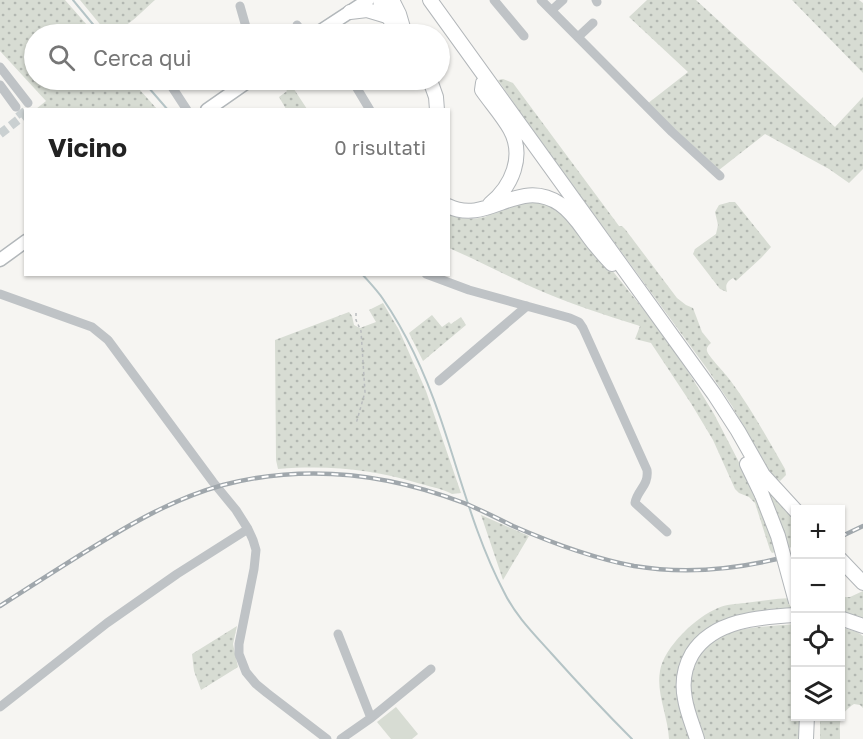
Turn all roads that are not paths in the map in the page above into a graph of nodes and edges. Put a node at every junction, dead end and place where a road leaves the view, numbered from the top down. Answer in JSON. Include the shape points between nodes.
{"nodes":[{"id":1,"x":368,"y":0,"type":"edge"},
{"id":2,"x":380,"y":0,"type":"edge"},
{"id":3,"x":392,"y":0,"type":"edge"},
{"id":4,"x":420,"y":0,"type":"edge"},
{"id":5,"x":430,"y":0,"type":"edge"},
{"id":6,"x":541,"y":0,"type":"edge"},
{"id":7,"x":563,"y":0,"type":"edge"},
{"id":8,"x":498,"y":1,"type":"edge"},
{"id":9,"x":240,"y":6,"type":"dead end"},
{"id":10,"x":396,"y":10,"type":"edge"},
{"id":11,"x":552,"y":10,"type":"junction"},
{"id":12,"x":350,"y":12,"type":"junction"},
{"id":13,"x":593,"y":23,"type":"dead end"},
{"id":14,"x":245,"y":24,"type":"edge"},
{"id":15,"x":333,"y":24,"type":"edge"},
{"id":16,"x":438,"y":24,"type":"edge"},
{"id":17,"x":446,"y":24,"type":"edge"},
{"id":18,"x":450,"y":31,"type":"edge"},
{"id":19,"x":524,"y":36,"type":"dead end"},
{"id":20,"x":578,"y":37,"type":"junction"},
{"id":21,"x":450,"y":39,"type":"edge"},
{"id":22,"x":0,"y":67,"type":"edge"},
{"id":23,"x":0,"y":85,"type":"edge"},
{"id":24,"x":486,"y":86,"type":"junction"},
{"id":25,"x":174,"y":90,"type":"edge"},
{"id":26,"x":236,"y":90,"type":"edge"},
{"id":27,"x":358,"y":90,"type":"edge"},
{"id":28,"x":434,"y":90,"type":"edge"},
{"id":29,"x":28,"y":103,"type":"dead end"},
{"id":30,"x":16,"y":107,"type":"dead end"},
{"id":31,"x":186,"y":108,"type":"edge"},
{"id":32,"x":210,"y":108,"type":"edge"},
{"id":33,"x":369,"y":108,"type":"edge"},
{"id":34,"x":437,"y":108,"type":"edge"},
{"id":35,"x":720,"y":176,"type":"dead end"},
{"id":36,"x":450,"y":207,"type":"edge"},
{"id":37,"x":483,"y":209,"type":"junction"},
{"id":38,"x":24,"y":242,"type":"edge"},
{"id":39,"x":2,"y":255,"type":"edge"},
{"id":40,"x":622,"y":275,"type":"junction"},
{"id":41,"x":431,"y":276,"type":"edge"},
{"id":42,"x":0,"y":294,"type":"edge"},
{"id":43,"x":527,"y":306,"type":"junction"},
{"id":44,"x":439,"y":381,"type":"dead end"},
{"id":45,"x":767,"y":491,"type":"junction"},
{"id":46,"x":791,"y":508,"type":"edge"},
{"id":47,"x":248,"y":529,"type":"junction"},
{"id":48,"x":668,"y":532,"type":"dead end"},
{"id":49,"x":845,"y":564,"type":"edge"},
{"id":50,"x":863,"y":583,"type":"edge"},
{"id":51,"x":791,"y":586,"type":"edge"},
{"id":52,"x":791,"y":615,"type":"edge"},
{"id":53,"x":845,"y":620,"type":"edge"},
{"id":54,"x":863,"y":626,"type":"edge"},
{"id":55,"x":338,"y":634,"type":"dead end"},
{"id":56,"x":431,"y":669,"type":"dead end"},
{"id":57,"x":0,"y":707,"type":"edge"},
{"id":58,"x":371,"y":718,"type":"junction"},
{"id":59,"x":807,"y":721,"type":"edge"},
{"id":60,"x":327,"y":739,"type":"edge"},
{"id":61,"x":341,"y":739,"type":"edge"},
{"id":62,"x":697,"y":739,"type":"edge"},
{"id":63,"x":806,"y":739,"type":"edge"}],
"edges":[{"from":1,"to":12,"type":"main road"},
{"from":2,"to":10,"type":"highway","via":[[381,6]]},
{"from":3,"to":10,"type":"highway"},
{"from":4,"to":16,"type":"highway"},
{"from":5,"to":17,"type":"highway"},
{"from":6,"to":11,"type":"street"},
{"from":7,"to":11,"type":"street"},
{"from":8,"to":19,"type":"street"},
{"from":9,"to":14,"type":"street"},
{"from":10,"to":12,"type":"highway"},
{"from":11,"to":20,"type":"street"},
{"from":12,"to":15,"type":"main road"},
{"from":13,"to":20,"type":"street"},
{"from":18,"to":24,"type":"highway"},
{"from":20,"to":35,"type":"street"},
{"from":21,"to":24,"type":"highway"},
{"from":22,"to":29,"type":"street"},
{"from":23,"to":30,"type":"street"},
{"from":24,"to":37,"type":"highway","via":[[511,130],[516,156],[509,183]]},
{"from":24,"to":40,"type":"highway"},
{"from":24,"to":45,"type":"highway","via":[[714,394],[763,475]]},
{"from":25,"to":31,"type":"street"},
{"from":26,"to":32,"type":"main road"},
{"from":27,"to":33,"type":"street"},
{"from":28,"to":34,"type":"highway"},
{"from":36,"to":37,"type":"highway","via":[[462,212]]},
{"from":37,"to":40,"type":"highway","via":[[531,195],[560,204]]},
{"from":38,"to":39,"type":"main road"},
{"from":40,"to":45,"type":"highway","via":[[708,396]]},
{"from":41,"to":43,"type":"street"},
{"from":42,"to":47,"type":"street","via":[[92,327],[108,340]]},
{"from":43,"to":44,"type":"street"},
{"from":43,"to":48,"type":"street","via":[[581,325],[647,470],[647,481],[635,503]]},
{"from":45,"to":46,"type":"highway"},
{"from":45,"to":51,"type":"highway","bridge":true},
{"from":47,"to":57,"type":"street","via":[[107,622]]},
{"from":47,"to":60,"type":"street","via":[[256,558],[240,633],[242,662],[256,684]]},
{"from":49,"to":50,"type":"highway"},
{"from":52,"to":62,"type":"highway","via":[[734,624],[698,644],[687,661],[683,678]]},
{"from":53,"to":54,"type":"highway"},
{"from":55,"to":58,"type":"street"},
{"from":56,"to":58,"type":"street"},
{"from":58,"to":61,"type":"street"},
{"from":59,"to":63,"type":"highway"}]}
